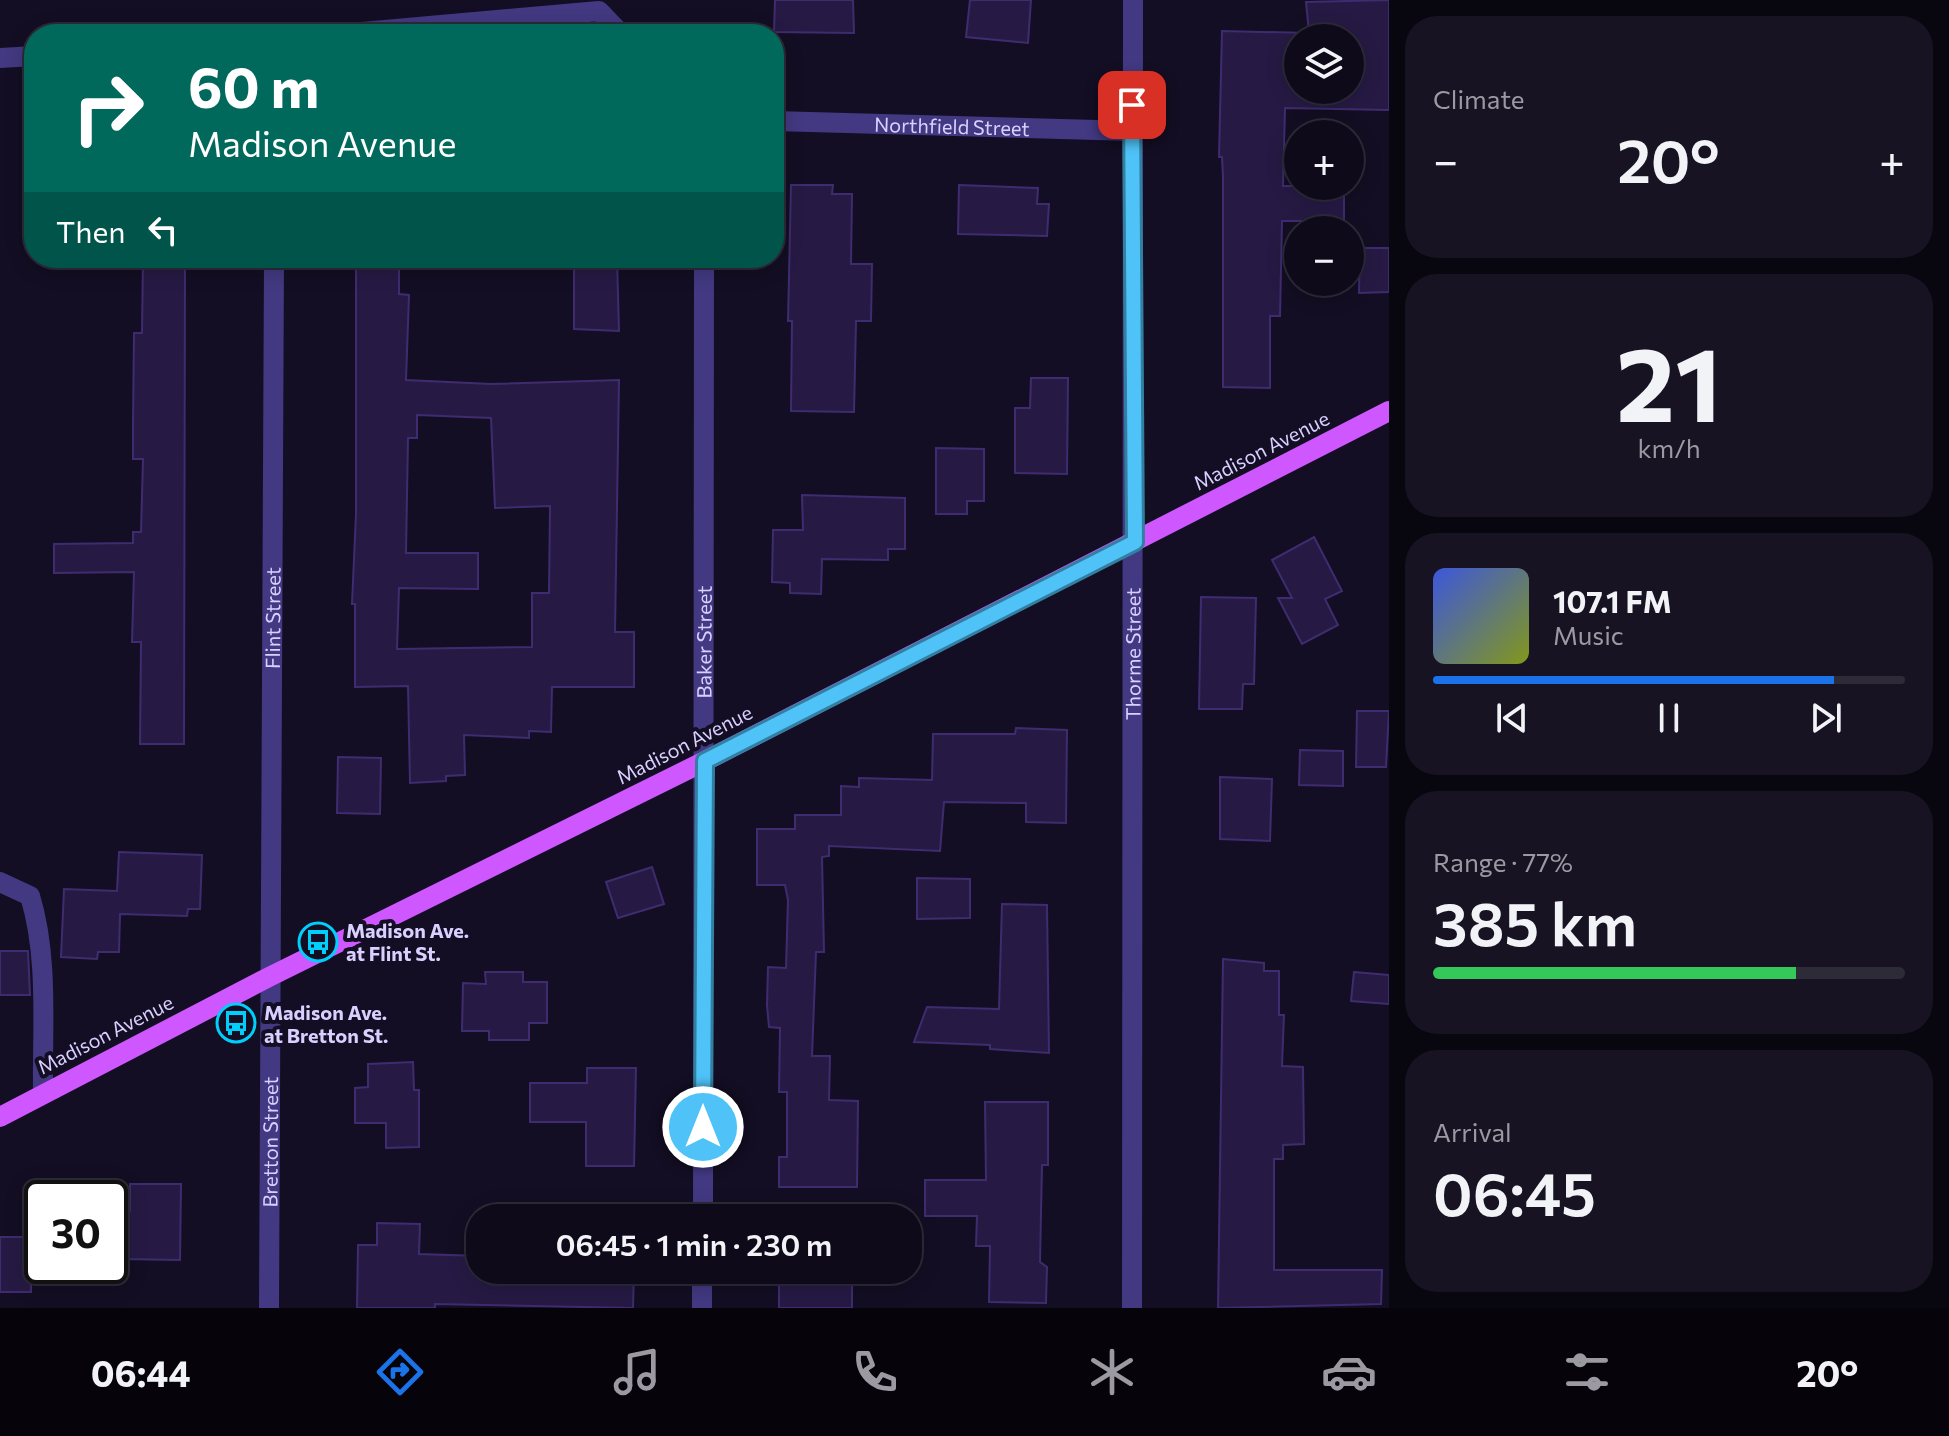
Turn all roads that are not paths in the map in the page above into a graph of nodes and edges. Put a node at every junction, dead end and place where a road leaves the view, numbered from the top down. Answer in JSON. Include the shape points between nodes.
{"nodes":[{"id":1,"x":1133,"y":0,"type":"edge"},
{"id":2,"x":453,"y":24,"type":"edge"},
{"id":3,"x":611,"y":24,"type":"edge"},
{"id":4,"x":24,"y":57,"type":"edge"},
{"id":5,"x":0,"y":58,"type":"edge"},
{"id":6,"x":784,"y":121,"type":"edge"},
{"id":7,"x":1132,"y":131,"type":"junction"},
{"id":8,"x":274,"y":268,"type":"edge"},
{"id":9,"x":704,"y":268,"type":"edge"},
{"id":10,"x":1389,"y":411,"type":"edge"},
{"id":11,"x":1135,"y":542,"type":"junction"},
{"id":12,"x":705,"y":761,"type":"junction"},
{"id":13,"x":0,"y":882,"type":"edge"},
{"id":14,"x":269,"y":977,"type":"junction"},
{"id":15,"x":43,"y":1092,"type":"junction"},
{"id":16,"x":0,"y":1117,"type":"edge"},
{"id":17,"x":703,"y":1204,"type":"edge"},
{"id":18,"x":702,"y":1284,"type":"edge"},
{"id":19,"x":269,"y":1308,"type":"edge"},
{"id":20,"x":702,"y":1308,"type":"edge"},
{"id":21,"x":1132,"y":1308,"type":"edge"}],
"edges":[{"from":1,"to":7,"type":"street","name":"Thorme Street"},
{"from":2,"to":3,"type":"street","via":[[599,11]]},
{"from":4,"to":5,"type":"street"},
{"from":6,"to":7,"type":"street","name":"Northfield Street"},
{"from":7,"to":11,"type":"street","name":"Thorme Street"},
{"from":8,"to":14,"type":"street","name":"Flint Street"},
{"from":9,"to":12,"type":"street","name":"Baker Street"},
{"from":10,"to":11,"type":"main road","name":"Madison Avenue"},
{"from":11,"to":12,"type":"main road","name":"Madison Avenue"},
{"from":11,"to":21,"type":"street","name":"Thorme Street"},
{"from":12,"to":14,"type":"main road","name":"Madison Avenue"},
{"from":12,"to":17,"type":"street","name":"Baker Street"},
{"from":13,"to":15,"type":"street","via":[[30,896],[36,916]]},
{"from":14,"to":15,"type":"main road","name":"Madison Avenue"},
{"from":14,"to":19,"type":"street","name":"Bretton Street"},
{"from":15,"to":16,"type":"main road","name":"Madison Avenue"},
{"from":18,"to":20,"type":"street"}]}
